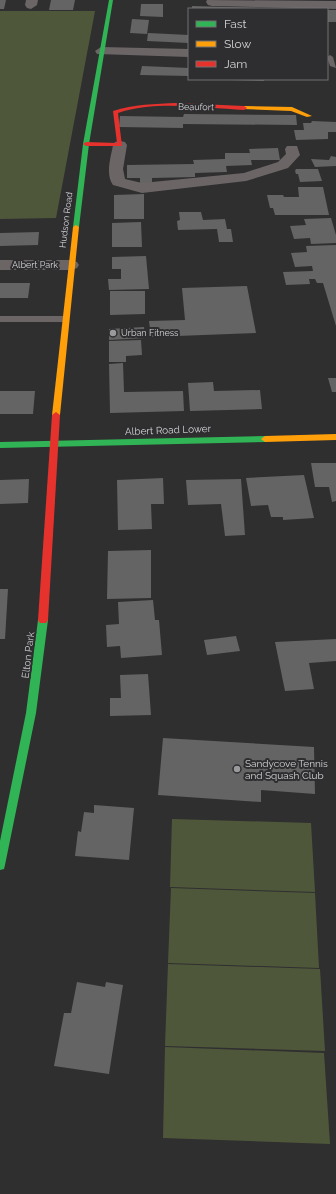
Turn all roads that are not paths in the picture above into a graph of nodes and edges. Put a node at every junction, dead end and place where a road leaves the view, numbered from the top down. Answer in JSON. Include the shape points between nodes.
{"nodes":[{"id":1,"x":111,"y":0,"type":"edge"},
{"id":2,"x":212,"y":2,"type":"dead end"},
{"id":3,"x":336,"y":4,"type":"edge"},
{"id":4,"x":101,"y":51,"type":"junction"},
{"id":5,"x":188,"y":53,"type":"edge"},
{"id":6,"x":309,"y":116,"type":"dead end"},
{"id":7,"x":86,"y":144,"type":"junction"},
{"id":8,"x":120,"y":145,"type":"junction"},
{"id":9,"x":292,"y":149,"type":"dead end"},
{"id":10,"x":0,"y":265,"type":"edge"},
{"id":11,"x":71,"y":265,"type":"junction"},
{"id":12,"x":65,"y":319,"type":"junction"},
{"id":13,"x":0,"y":320,"type":"edge"},
{"id":14,"x":336,"y":437,"type":"edge"},
{"id":15,"x":53,"y":444,"type":"junction"},
{"id":16,"x":0,"y":445,"type":"edge"},
{"id":17,"x":0,"y":865,"type":"edge"}],
"edges":[{"from":1,"to":4,"type":"street","name":"Hudson Road"},
{"from":2,"to":3,"type":"street"},
{"from":4,"to":5,"type":"street"},
{"from":4,"to":7,"type":"street","name":"Hudson Road"},
{"from":6,"to":8,"type":"street","name":"Beaufort","via":[[292,109],[143,106],[124,108],[115,112]]},
{"from":7,"to":8,"type":"street"},
{"from":7,"to":11,"type":"street","name":"Hudson Road"},
{"from":8,"to":9,"type":"street","name":"Beaufort","via":[[116,169],[118,182],[142,188],[246,177],[283,165],[293,155]]},
{"from":10,"to":11,"type":"street","name":"Albert Park"},
{"from":11,"to":12,"type":"street","name":"Hudson Road"},
{"from":12,"to":13,"type":"lane"},
{"from":12,"to":15,"type":"street","name":"Hudson Road"},
{"from":14,"to":15,"type":"street","name":"Albert Road Lower"},
{"from":15,"to":16,"type":"street","name":"Albert Road Lower"},
{"from":15,"to":17,"type":"street","name":"Elton Park","via":[[40,656],[24,754]]}]}
